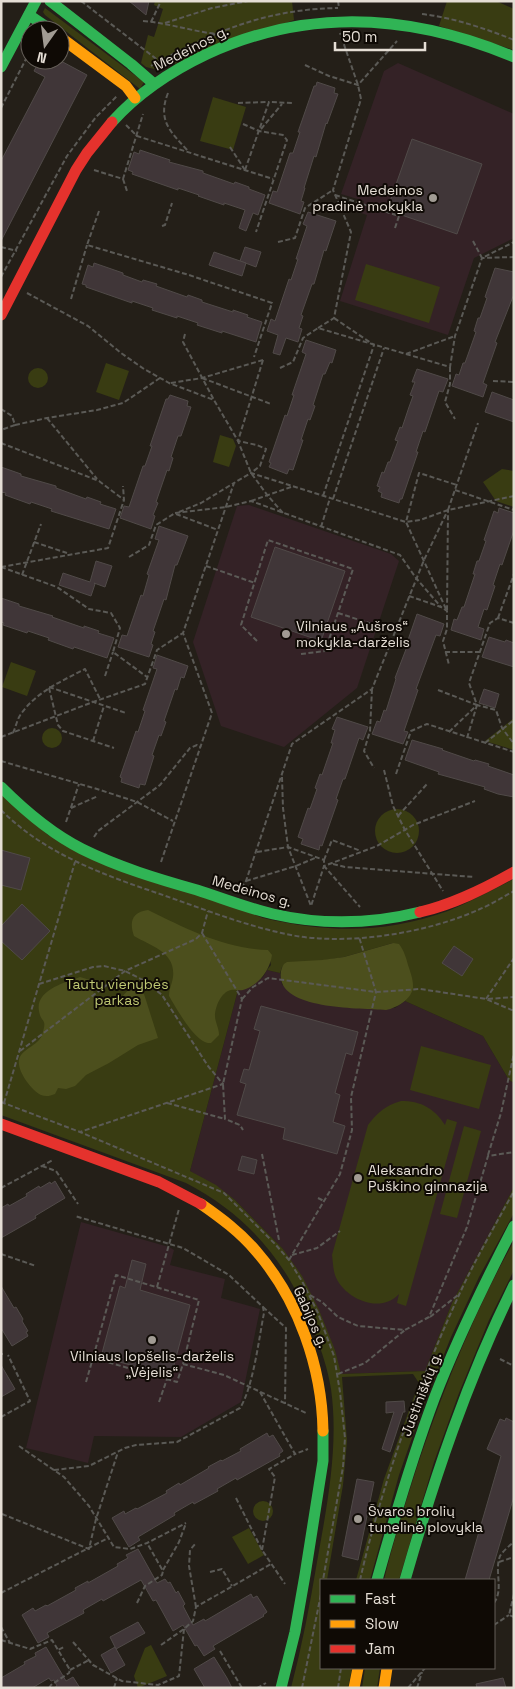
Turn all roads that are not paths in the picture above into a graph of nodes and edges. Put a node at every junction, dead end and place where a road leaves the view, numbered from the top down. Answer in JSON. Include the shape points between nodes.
{"nodes":[{"id":1,"x":36,"y":1,"type":"edge"},
{"id":2,"x":50,"y":1,"type":"edge"},
{"id":3,"x":29,"y":15,"type":"junction"},
{"id":4,"x":36,"y":20,"type":"edge"},
{"id":5,"x":70,"y":44,"type":"edge"},
{"id":6,"x":514,"y":57,"type":"edge"},
{"id":7,"x":1,"y":67,"type":"edge"},
{"id":8,"x":154,"y":84,"type":"junction"},
{"id":9,"x":135,"y":98,"type":"junction"},
{"id":10,"x":1,"y":315,"type":"edge"},
{"id":11,"x":1,"y":787,"type":"edge"},
{"id":12,"x":514,"y":872,"type":"edge"},
{"id":13,"x":1,"y":1124,"type":"edge"},
{"id":14,"x":514,"y":1226,"type":"edge"},
{"id":15,"x":514,"y":1285,"type":"edge"},
{"id":16,"x":377,"y":1579,"type":"edge"},
{"id":17,"x":405,"y":1579,"type":"edge"},
{"id":18,"x":358,"y":1669,"type":"edge"},
{"id":19,"x":387,"y":1669,"type":"edge"},
{"id":20,"x":281,"y":1688,"type":"edge"},
{"id":21,"x":354,"y":1688,"type":"edge"},
{"id":22,"x":384,"y":1688,"type":"edge"}],
"edges":[{"from":1,"to":3,"type":"street"},
{"from":2,"to":8,"type":"street"},
{"from":3,"to":4,"type":"street"},
{"from":3,"to":7,"type":"street"},
{"from":5,"to":9,"type":"street","via":[[126,86]]},
{"from":6,"to":8,"type":"street","name":"Medeinos g.","via":[[444,33],[409,26],[371,22],[310,24],[273,30],[238,41],[203,56]]},
{"from":8,"to":9,"type":"street","name":"Medeinos g."},
{"from":9,"to":10,"type":"street","name":"Medeinos g.","via":[[81,162]]},
{"from":11,"to":12,"type":"street","name":"Medeinos g.","via":[[57,833],[110,861],[264,912],[297,919],[350,922],[425,912],[473,894]]},
{"from":13,"to":20,"type":"street","name":"Gabijos g.","via":[[172,1188],[218,1214],[263,1257],[294,1308],[313,1358],[321,1393],[324,1441],[301,1597]]},
{"from":14,"to":16,"type":"street","name":"Justiniškių g.","via":[[486,1278],[434,1396],[402,1490]]},
{"from":15,"to":17,"type":"street","via":[[462,1401],[431,1489]]},
{"from":18,"to":21,"type":"street"},
{"from":19,"to":22,"type":"street"}]}
